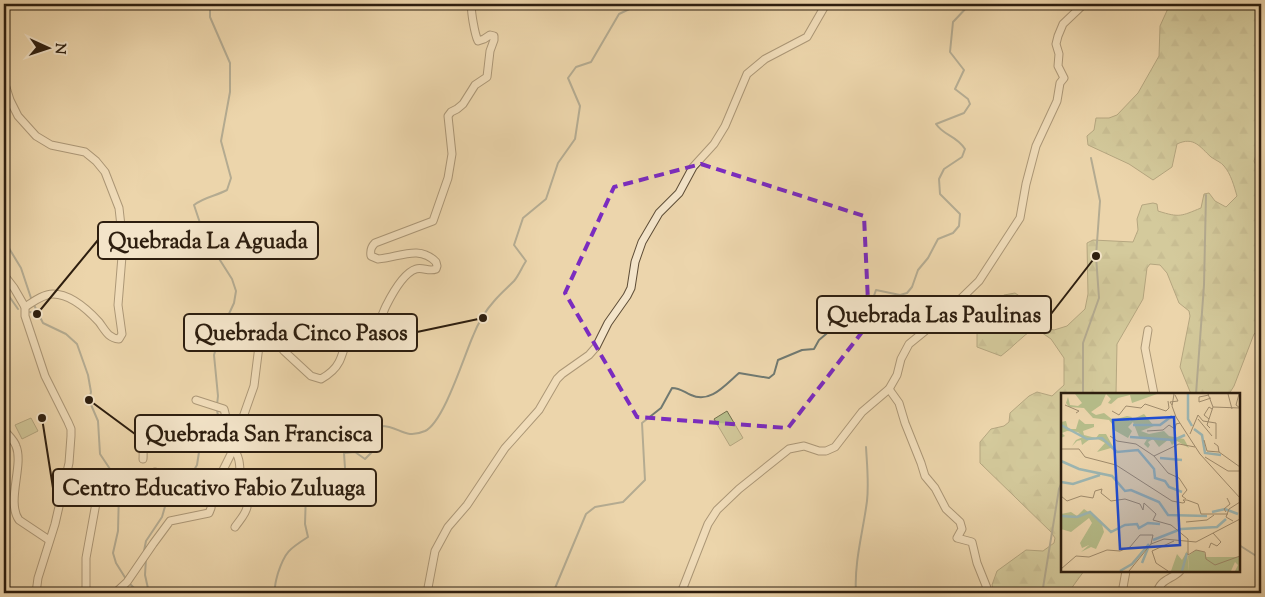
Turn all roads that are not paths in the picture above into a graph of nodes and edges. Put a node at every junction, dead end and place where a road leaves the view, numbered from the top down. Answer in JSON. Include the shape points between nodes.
{"nodes":[{"id":1,"x":472,"y":4,"type":"edge"},
{"id":2,"x":826,"y":4,"type":"edge"},
{"id":3,"x":1084,"y":4,"type":"edge"},
{"id":4,"x":4,"y":81,"type":"edge"},
{"id":5,"x":4,"y":275,"type":"edge"},
{"id":6,"x":25,"y":307,"type":"junction"},
{"id":7,"x":1148,"y":330,"type":"dead end"},
{"id":8,"x":889,"y":389,"type":"junction"},
{"id":9,"x":1154,"y":393,"type":"edge"},
{"id":10,"x":196,"y":400,"type":"dead end"},
{"id":11,"x":158,"y":427,"type":"junction"},
{"id":12,"x":4,"y":430,"type":"edge"},
{"id":13,"x":179,"y":430,"type":"junction"},
{"id":14,"x":228,"y":433,"type":"junction"},
{"id":15,"x":234,"y":449,"type":"junction"},
{"id":16,"x":143,"y":459,"type":"dead end"},
{"id":17,"x":155,"y":472,"type":"dead end"},
{"id":18,"x":98,"y":483,"type":"dead end"},
{"id":19,"x":124,"y":499,"type":"dead end"},
{"id":20,"x":235,"y":527,"type":"dead end"},
{"id":21,"x":49,"y":540,"type":"junction"},
{"id":22,"x":1126,"y":572,"type":"edge"},
{"id":23,"x":1178,"y":572,"type":"edge"},
{"id":24,"x":36,"y":593,"type":"edge"},
{"id":25,"x":86,"y":593,"type":"edge"},
{"id":26,"x":115,"y":593,"type":"edge"},
{"id":27,"x":427,"y":593,"type":"edge"},
{"id":28,"x":681,"y":593,"type":"edge"},
{"id":29,"x":989,"y":593,"type":"edge"},
{"id":30,"x":1122,"y":593,"type":"edge"},
{"id":31,"x":1157,"y":593,"type":"edge"}],
"edges":[{"from":1,"to":15,"type":"street","via":[[476,38],[478,41],[490,35],[494,40],[487,77],[475,85],[463,104],[448,116],[451,160],[433,221],[375,243],[370,251],[371,256],[378,259],[408,252],[425,254],[436,262],[436,270],[419,268],[410,272],[385,307],[380,320],[354,329],[338,363],[321,379],[311,376],[271,335],[266,334],[259,346],[254,386]]},
{"from":2,"to":27,"type":"street","via":[[808,38],[778,52],[747,74],[714,144],[693,168],[679,194],[659,214],[646,236],[634,262],[631,288],[596,347],[557,380],[539,410],[505,448],[444,533],[435,551]]},
{"from":3,"to":8,"type":"street","via":[[1063,24],[1058,36],[1058,66],[1064,78],[1036,146],[1020,218],[979,281],[909,344]]},
{"from":4,"to":6,"type":"street","via":[[18,116],[36,136],[52,145],[85,152],[96,160],[119,208],[123,244],[118,305],[122,334],[119,340],[110,336],[85,308],[54,294]]},
{"from":5,"to":6,"type":"street"},
{"from":6,"to":21,"type":"street","via":[[24,316],[45,376],[71,428],[69,463]]},
{"from":7,"to":9,"type":"street","via":[[1145,348]]},
{"from":8,"to":28,"type":"street","via":[[862,412],[836,447],[826,451],[804,446],[789,449],[739,488],[708,524]]},
{"from":8,"to":29,"type":"street","via":[[900,403],[925,476],[946,509],[960,522],[962,529],[957,538],[972,542]]},
{"from":10,"to":14,"type":"street","via":[[224,408]]},
{"from":11,"to":13,"type":"street"},
{"from":11,"to":13,"type":"street","via":[[154,440],[176,445]]},
{"from":11,"to":16,"type":"street","via":[[145,426]]},
{"from":12,"to":21,"type":"street","via":[[14,441],[18,452],[16,516]]},
{"from":13,"to":14,"type":"street","via":[[202,436]]},
{"from":14,"to":15,"type":"street"},
{"from":15,"to":20,"type":"street","via":[[239,457],[241,492],[248,502]]},
{"from":15,"to":26,"type":"street","via":[[212,490],[209,514],[170,521],[128,581]]},
{"from":17,"to":19,"type":"street","via":[[154,486],[148,494]]},
{"from":18,"to":25,"type":"street","via":[[86,558]]},
{"from":21,"to":24,"type":"street"},
{"from":22,"to":30,"type":"street"},
{"from":23,"to":31,"type":"street","via":[[1163,581]]}]}
